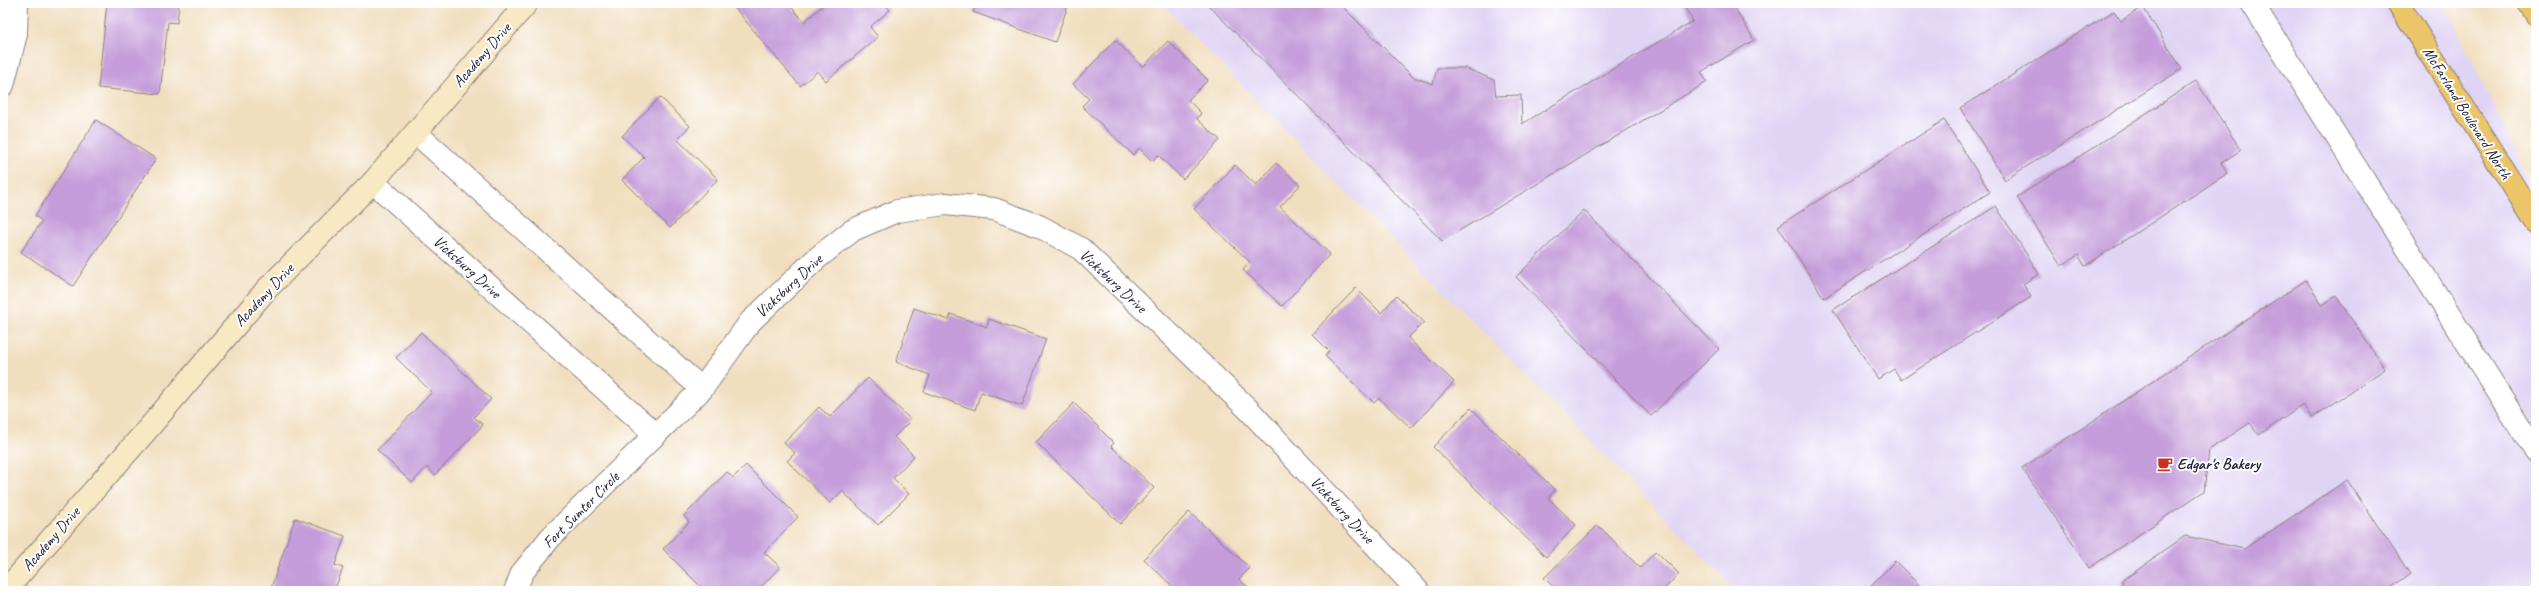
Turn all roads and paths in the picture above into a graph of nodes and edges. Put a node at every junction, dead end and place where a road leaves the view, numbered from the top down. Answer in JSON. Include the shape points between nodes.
{"nodes":[{"id":1,"x":17,"y":3,"type":"edge"},
{"id":2,"x":526,"y":3,"type":"edge"},
{"id":3,"x":2252,"y":3,"type":"edge"},
{"id":4,"x":2398,"y":3,"type":"edge"},
{"id":5,"x":2529,"y":3,"type":"edge"},
{"id":6,"x":2536,"y":14,"type":"edge"},
{"id":7,"x":5,"y":76,"type":"edge"},
{"id":8,"x":416,"y":133,"type":"junction"},
{"id":9,"x":373,"y":182,"type":"junction"},
{"id":10,"x":2536,"y":222,"type":"edge"},
{"id":11,"x":702,"y":389,"type":"junction"},
{"id":12,"x":656,"y":435,"type":"junction"},
{"id":13,"x":2536,"y":452,"type":"edge"},
{"id":14,"x":5,"y":591,"type":"edge"},
{"id":15,"x":515,"y":591,"type":"edge"},
{"id":16,"x":1418,"y":591,"type":"edge"}],
"edges":[{"from":1,"to":7,"type":"street","via":[[16,34]]},
{"from":2,"to":8,"type":"street","name":"Academy Drive"},
{"from":3,"to":13,"type":"street"},
{"from":4,"to":10,"type":"highway","name":"McFarland Boulevard North"},
{"from":5,"to":6,"type":"highway"},
{"from":8,"to":9,"type":"street","name":"Academy Drive"},
{"from":8,"to":11,"type":"street"},
{"from":9,"to":12,"type":"street","name":"Vicksburg Drive"},
{"from":9,"to":14,"type":"street","name":"Academy Drive","via":[[266,290]]},
{"from":11,"to":12,"type":"street","name":"Vicksburg Drive"},
{"from":11,"to":16,"type":"street","name":"Vicksburg Drive","via":[[750,322],[816,259],[853,230],[897,211],[945,204],[994,209],[1039,226],[1081,249],[1248,409]]},
{"from":12,"to":15,"type":"street","name":"Fort Sumter Circle","via":[[550,538],[522,574]]}]}
